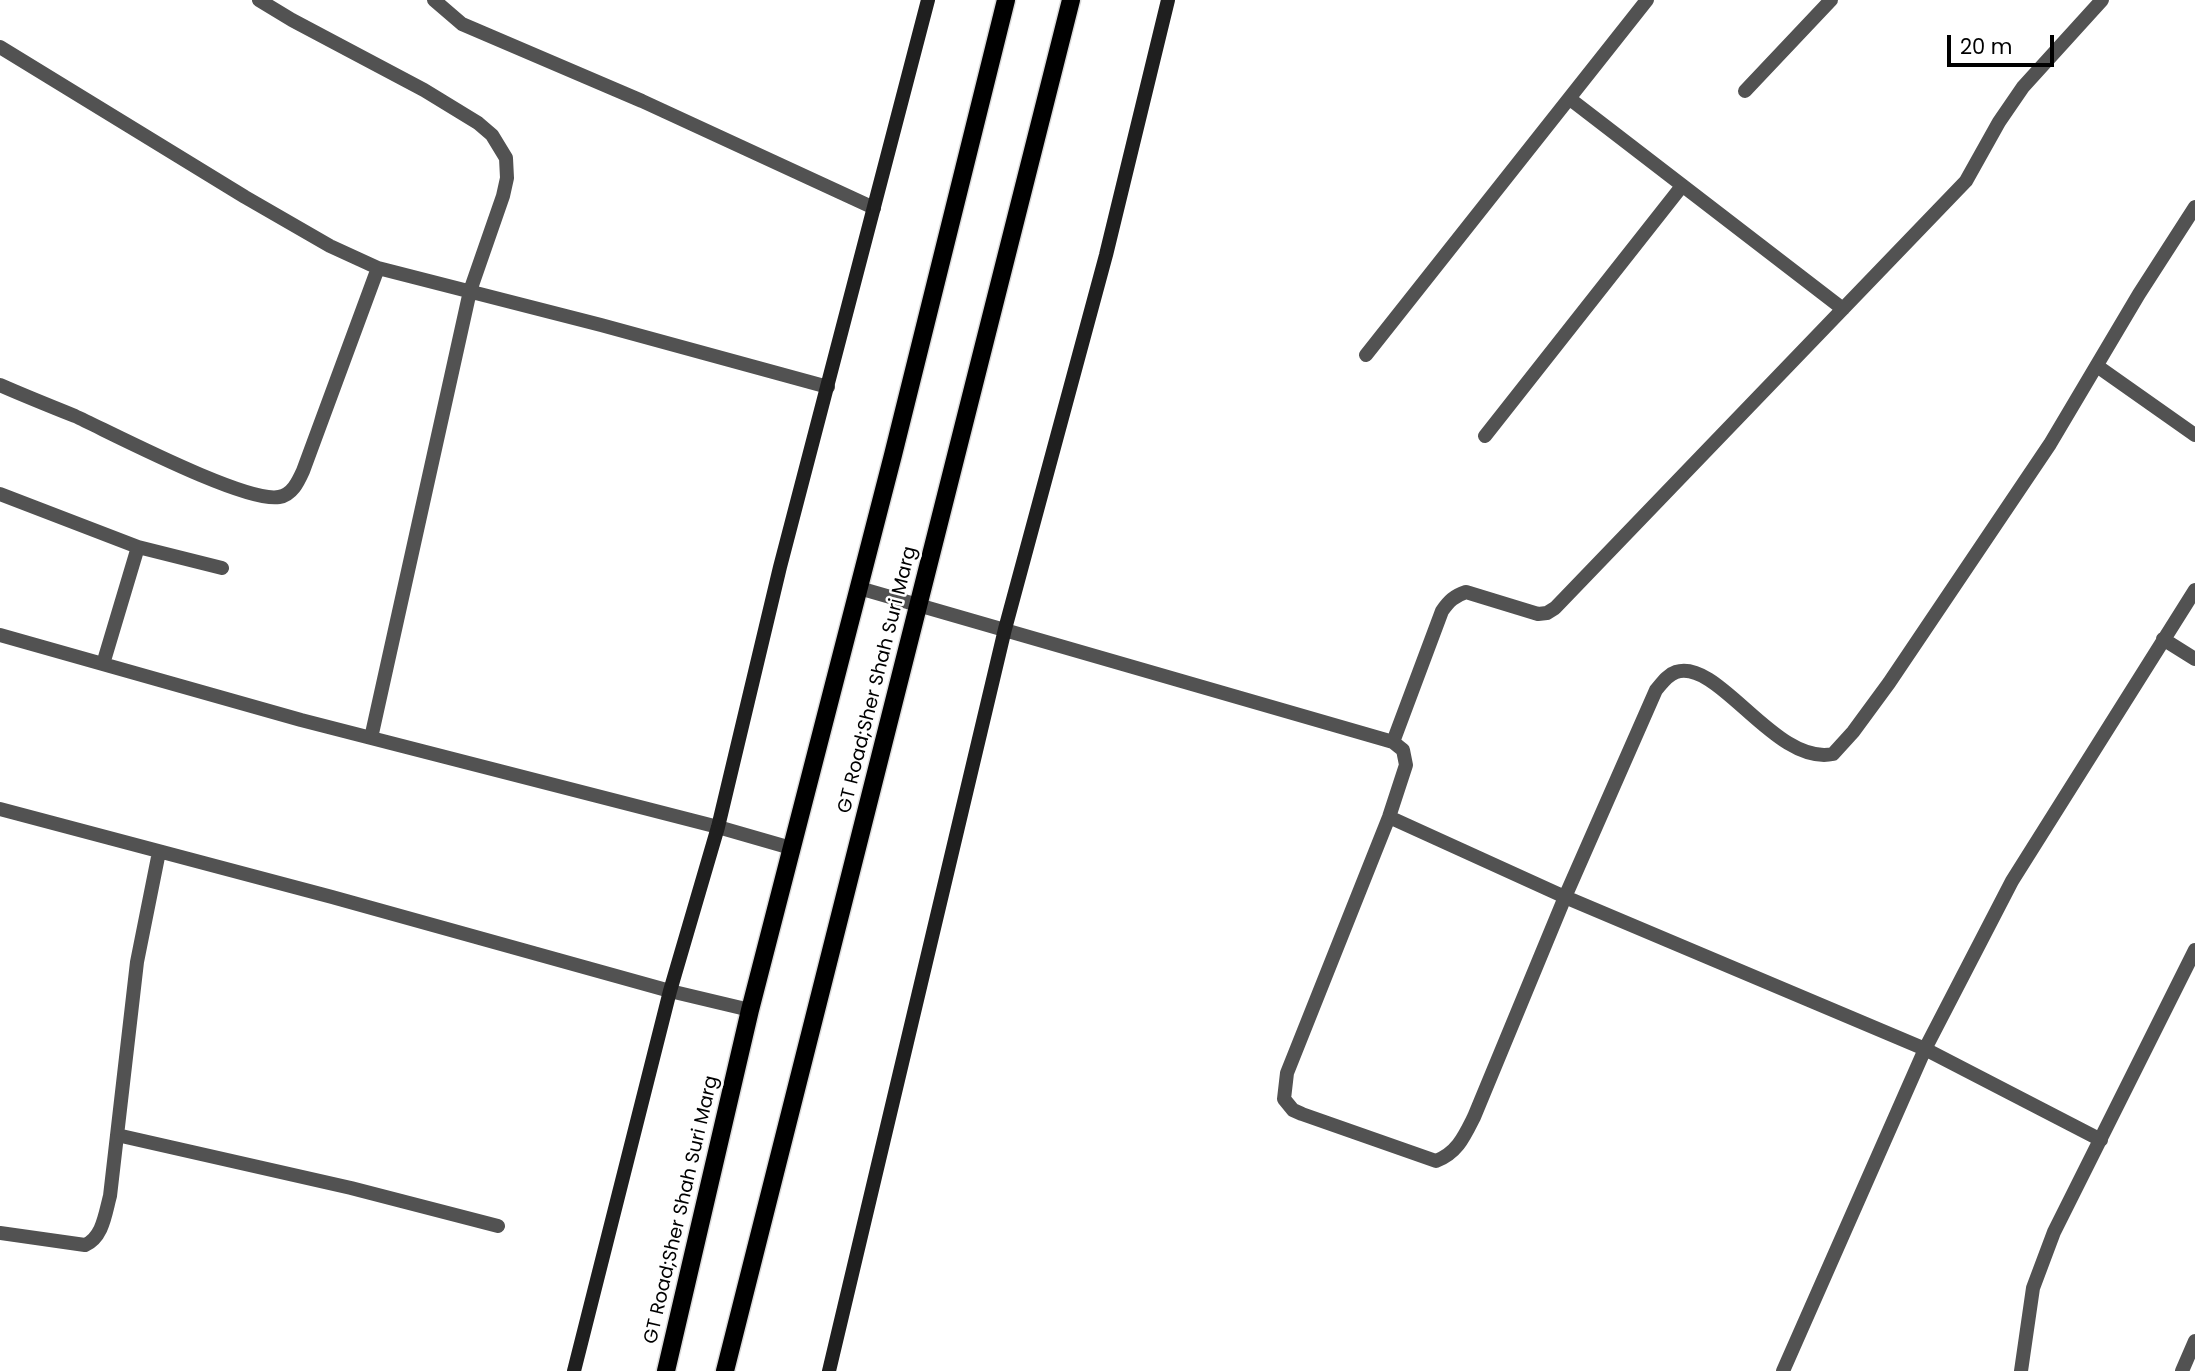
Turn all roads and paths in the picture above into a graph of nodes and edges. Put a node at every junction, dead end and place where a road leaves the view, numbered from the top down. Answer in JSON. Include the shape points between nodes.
{"nodes":[{"id":1,"x":260,"y":0,"type":"edge"},
{"id":2,"x":434,"y":0,"type":"edge"},
{"id":3,"x":928,"y":0,"type":"edge"},
{"id":4,"x":1006,"y":0,"type":"edge"},
{"id":5,"x":1071,"y":0,"type":"edge"},
{"id":6,"x":1168,"y":0,"type":"edge"},
{"id":7,"x":1647,"y":0,"type":"edge"},
{"id":8,"x":1831,"y":0,"type":"edge"},
{"id":9,"x":2102,"y":0,"type":"edge"},
{"id":10,"x":0,"y":47,"type":"edge"},
{"id":11,"x":1745,"y":91,"type":"dead end"},
{"id":12,"x":1570,"y":99,"type":"junction"},
{"id":13,"x":1682,"y":186,"type":"junction"},
{"id":14,"x":2195,"y":207,"type":"edge"},
{"id":15,"x":874,"y":208,"type":"junction"},
{"id":16,"x":378,"y":268,"type":"junction"},
{"id":17,"x":470,"y":290,"type":"junction"},
{"id":18,"x":1843,"y":309,"type":"junction"},
{"id":19,"x":1366,"y":355,"type":"dead end"},
{"id":20,"x":2097,"y":366,"type":"junction"},
{"id":21,"x":0,"y":385,"type":"edge"},
{"id":22,"x":828,"y":387,"type":"junction"},
{"id":23,"x":2195,"y":435,"type":"edge"},
{"id":24,"x":1485,"y":436,"type":"dead end"},
{"id":25,"x":0,"y":494,"type":"edge"},
{"id":26,"x":138,"y":547,"type":"junction"},
{"id":27,"x":222,"y":568,"type":"dead end"},
{"id":28,"x":859,"y":588,"type":"junction"},
{"id":29,"x":2195,"y":590,"type":"edge"},
{"id":30,"x":919,"y":604,"type":"junction"},
{"id":31,"x":1005,"y":629,"type":"junction"},
{"id":32,"x":0,"y":635,"type":"edge"},
{"id":33,"x":2163,"y":639,"type":"junction"},
{"id":34,"x":2195,"y":659,"type":"edge"},
{"id":35,"x":103,"y":664,"type":"junction"},
{"id":36,"x":371,"y":738,"type":"junction"},
{"id":37,"x":1393,"y":742,"type":"junction"},
{"id":38,"x":0,"y":809,"type":"edge"},
{"id":39,"x":1389,"y":817,"type":"junction"},
{"id":40,"x":718,"y":827,"type":"junction"},
{"id":41,"x":791,"y":848,"type":"junction"},
{"id":42,"x":159,"y":852,"type":"junction"},
{"id":43,"x":1565,"y":897,"type":"junction"},
{"id":44,"x":2195,"y":950,"type":"edge"},
{"id":45,"x":670,"y":991,"type":"junction"},
{"id":46,"x":750,"y":1010,"type":"junction"},
{"id":47,"x":1925,"y":1049,"type":"junction"},
{"id":48,"x":117,"y":1135,"type":"junction"},
{"id":49,"x":2101,"y":1140,"type":"junction"},
{"id":50,"x":498,"y":1226,"type":"dead end"},
{"id":51,"x":0,"y":1233,"type":"edge"},
{"id":52,"x":2195,"y":1341,"type":"edge"},
{"id":53,"x":574,"y":1371,"type":"edge"},
{"id":54,"x":666,"y":1371,"type":"edge"},
{"id":55,"x":725,"y":1371,"type":"edge"},
{"id":56,"x":829,"y":1371,"type":"edge"},
{"id":57,"x":1783,"y":1371,"type":"edge"},
{"id":58,"x":2021,"y":1371,"type":"edge"},
{"id":59,"x":2182,"y":1371,"type":"edge"}],
"edges":[{"from":1,"to":17,"type":"street","via":[[424,90],[492,135],[506,158],[507,178]]},
{"from":2,"to":15,"type":"street","via":[[462,24]]},
{"from":3,"to":15,"type":"main road"},
{"from":4,"to":28,"type":"main road","name":"GT Road;Sher Shah Suri Marg"},
{"from":5,"to":30,"type":"main road","name":"GT Road;Sher Shah Suri Marg"},
{"from":6,"to":31,"type":"main road","via":[[1106,255]]},
{"from":7,"to":12,"type":"street"},
{"from":8,"to":11,"type":"street"},
{"from":9,"to":18,"type":"street","via":[[2023,87],[1966,181]]},
{"from":10,"to":16,"type":"street","via":[[245,197]]},
{"from":12,"to":13,"type":"street"},
{"from":12,"to":19,"type":"street"},
{"from":13,"to":18,"type":"street"},
{"from":13,"to":24,"type":"street"},
{"from":14,"to":20,"type":"street"},
{"from":15,"to":22,"type":"main road"},
{"from":16,"to":17,"type":"street"},
{"from":16,"to":21,"type":"street","via":[[303,471],[286,495],[253,494],[204,476]]},
{"from":17,"to":22,"type":"street"},
{"from":17,"to":36,"type":"street"},
{"from":18,"to":37,"type":"street","via":[[1555,608],[1538,614],[1466,592],[1455,595],[1442,611]]},
{"from":20,"to":23,"type":"street"},
{"from":20,"to":43,"type":"street","via":[[1889,683],[1833,754],[1813,755],[1788,745],[1719,687],[1695,674],[1679,671],[1668,676],[1656,690]]},
{"from":22,"to":40,"type":"main road"},
{"from":25,"to":26,"type":"street"},
{"from":26,"to":27,"type":"street"},
{"from":26,"to":35,"type":"street"},
{"from":28,"to":30,"type":"street"},
{"from":28,"to":41,"type":"main road","name":"GT Road;Sher Shah Suri Marg"},
{"from":29,"to":33,"type":"street"},
{"from":30,"to":31,"type":"street"},
{"from":30,"to":55,"type":"main road","name":"GT Road;Sher Shah Suri Marg"},
{"from":31,"to":37,"type":"street"},
{"from":31,"to":56,"type":"main road"},
{"from":32,"to":35,"type":"street"},
{"from":33,"to":34,"type":"street"},
{"from":33,"to":47,"type":"street","via":[[2012,881]]},
{"from":35,"to":36,"type":"street"},
{"from":36,"to":40,"type":"street"},
{"from":37,"to":39,"type":"street","via":[[1403,750],[1406,765]]},
{"from":38,"to":42,"type":"street"},
{"from":39,"to":43,"type":"street"},
{"from":39,"to":43,"type":"street","via":[[1287,1073],[1284,1098],[1293,1110],[1417,1156],[1436,1161],[1449,1156],[1474,1117]]},
{"from":40,"to":41,"type":"street"},
{"from":40,"to":45,"type":"main road"},
{"from":41,"to":46,"type":"main road","name":"GT Road;Sher Shah Suri Marg"},
{"from":42,"to":45,"type":"street"},
{"from":42,"to":48,"type":"street","via":[[137,962]]},
{"from":43,"to":47,"type":"street"},
{"from":44,"to":49,"type":"street"},
{"from":45,"to":46,"type":"street"},
{"from":45,"to":53,"type":"main road"},
{"from":46,"to":54,"type":"main road","name":"GT Road;Sher Shah Suri Marg"},
{"from":47,"to":49,"type":"street"},
{"from":47,"to":57,"type":"street"},
{"from":48,"to":50,"type":"street"},
{"from":48,"to":51,"type":"street","via":[[110,1196],[102,1226],[90,1243],[76,1245]]},
{"from":49,"to":58,"type":"street","via":[[2041,1262]]},
{"from":52,"to":59,"type":"street"}]}
